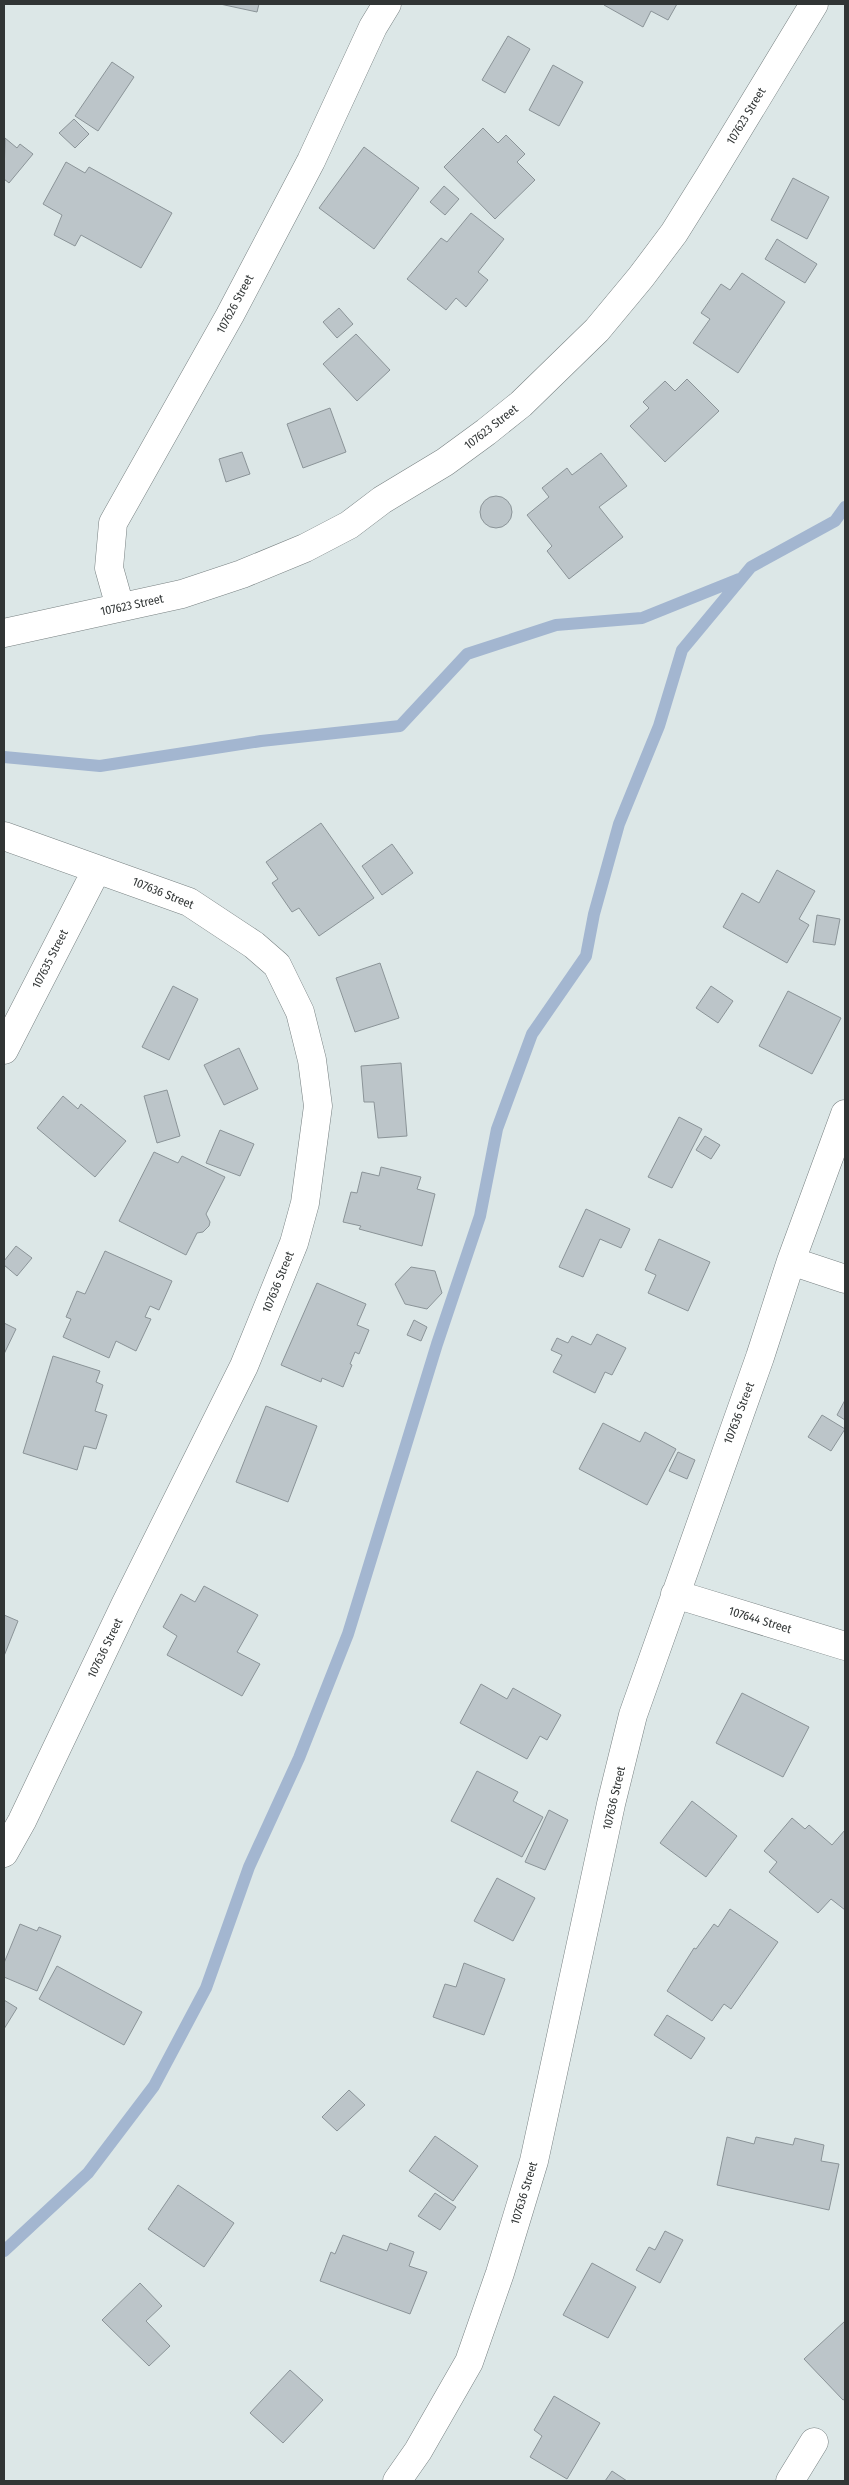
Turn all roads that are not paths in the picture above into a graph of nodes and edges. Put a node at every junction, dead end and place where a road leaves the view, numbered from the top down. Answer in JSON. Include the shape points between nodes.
{"nodes":[{"id":1,"x":386,"y":4,"type":"edge"},
{"id":2,"x":814,"y":4,"type":"edge"},
{"id":3,"x":120,"y":607,"type":"junction"},
{"id":4,"x":4,"y":633,"type":"edge"},
{"id":5,"x":4,"y":836,"type":"edge"},
{"id":6,"x":97,"y":869,"type":"junction"},
{"id":7,"x":4,"y":1050,"type":"edge"},
{"id":8,"x":845,"y":1114,"type":"edge"},
{"id":9,"x":791,"y":1261,"type":"junction"},
{"id":10,"x":845,"y":1279,"type":"edge"},
{"id":11,"x":675,"y":1594,"type":"junction"},
{"id":12,"x":845,"y":1646,"type":"edge"},
{"id":13,"x":4,"y":1853,"type":"edge"},
{"id":14,"x":814,"y":2442,"type":"dead end"},
{"id":15,"x":398,"y":2481,"type":"edge"},
{"id":16,"x":790,"y":2481,"type":"edge"}],
"edges":[{"from":1,"to":3,"type":"street","name":"107626 Street","via":[[311,161],[230,316],[113,523],[108,568]]},
{"from":2,"to":3,"type":"street","name":"107623 Street","via":[[674,233],[596,330],[521,404],[446,462],[382,500],[349,525],[305,548],[182,594]]},
{"from":3,"to":4,"type":"street","name":"107623 Street"},
{"from":5,"to":6,"type":"street","name":"107636 Street"},
{"from":6,"to":7,"type":"street","name":"107635 Street"},
{"from":6,"to":13,"type":"street","name":"107636 Street","via":[[189,902],[254,945],[277,966],[300,1012],[312,1060],[318,1106],[305,1203],[296,1235],[244,1366]]},
{"from":8,"to":9,"type":"street","name":"107636 Street"},
{"from":9,"to":10,"type":"street"},
{"from":9,"to":11,"type":"street","name":"107636 Street"},
{"from":11,"to":12,"type":"street","name":"107644 Street"},
{"from":11,"to":15,"type":"street","name":"107636 Street","via":[[633,1715],[534,2161],[500,2273],[469,2362]]},
{"from":14,"to":16,"type":"street"}]}
